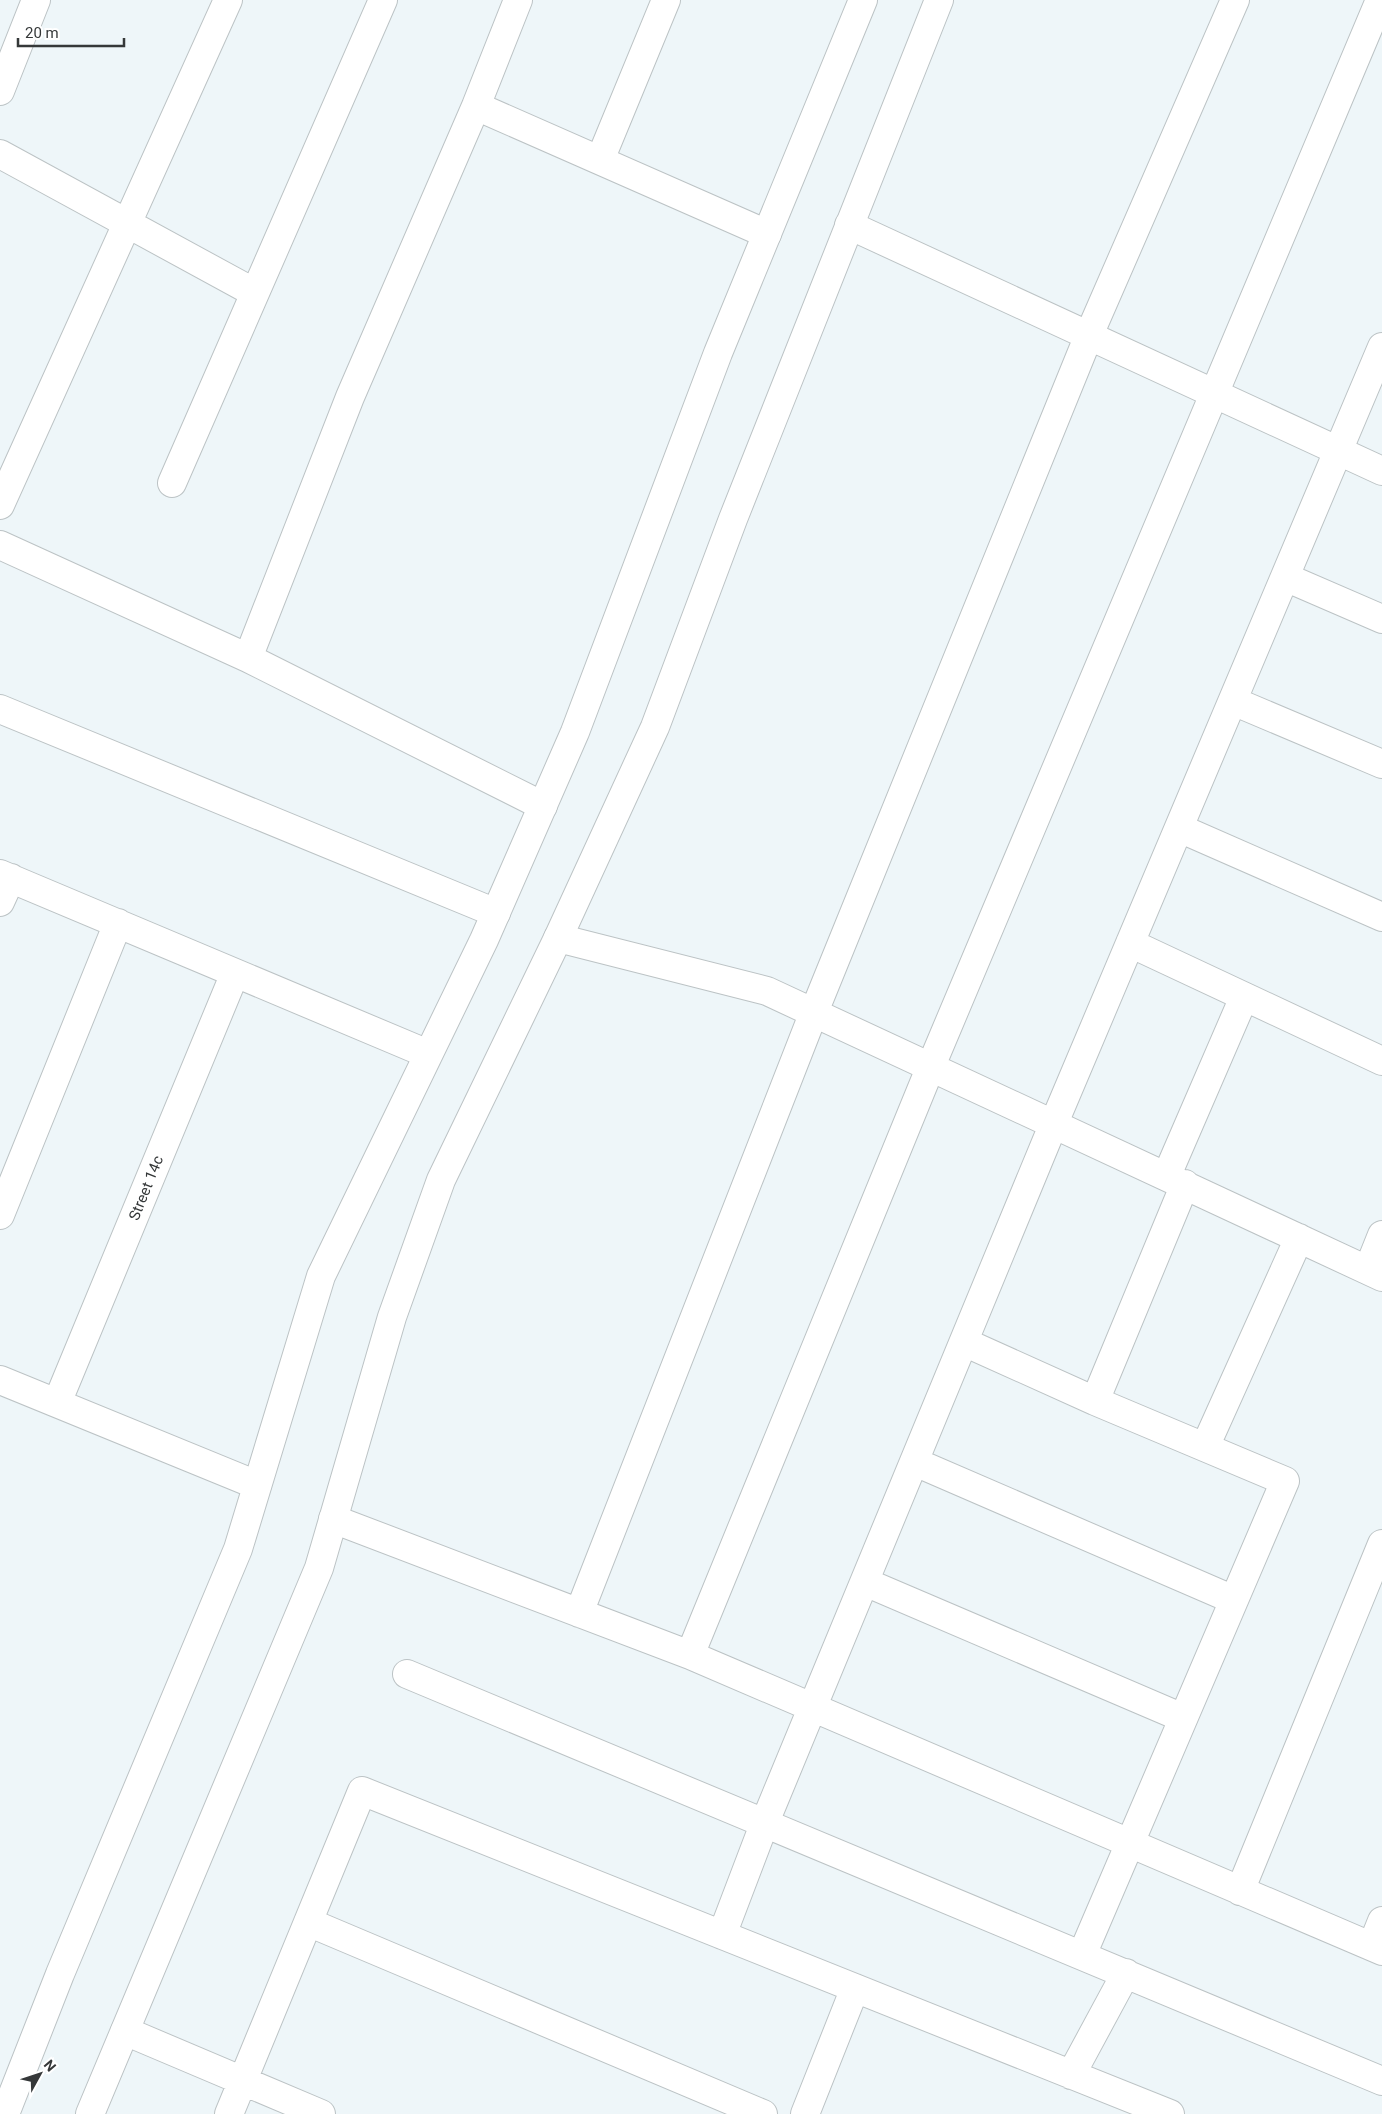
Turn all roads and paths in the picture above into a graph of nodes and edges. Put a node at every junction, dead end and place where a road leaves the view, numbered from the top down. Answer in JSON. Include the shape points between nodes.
{"nodes":[{"id":1,"x":36,"y":0,"type":"edge"},
{"id":2,"x":228,"y":0,"type":"edge"},
{"id":3,"x":383,"y":0,"type":"edge"},
{"id":4,"x":518,"y":0,"type":"edge"},
{"id":5,"x":666,"y":0,"type":"edge"},
{"id":6,"x":863,"y":0,"type":"edge"},
{"id":7,"x":940,"y":0,"type":"edge"},
{"id":8,"x":1235,"y":0,"type":"edge"},
{"id":9,"x":1380,"y":0,"type":"edge"},
{"id":10,"x":0,"y":90,"type":"edge"},
{"id":11,"x":476,"y":106,"type":"junction"},
{"id":12,"x":0,"y":154,"type":"edge"},
{"id":13,"x":600,"y":160,"type":"junction"},
{"id":14,"x":128,"y":224,"type":"junction"},
{"id":15,"x":849,"y":224,"type":"junction"},
{"id":16,"x":767,"y":234,"type":"junction"},
{"id":17,"x":255,"y":293,"type":"junction"},
{"id":18,"x":1089,"y":335,"type":"junction"},
{"id":19,"x":1382,"y":347,"type":"edge"},
{"id":20,"x":1213,"y":392,"type":"junction"},
{"id":21,"x":1338,"y":451,"type":"junction"},
{"id":22,"x":1382,"y":471,"type":"edge"},
{"id":23,"x":172,"y":483,"type":"dead end"},
{"id":24,"x":0,"y":505,"type":"edge"},
{"id":25,"x":0,"y":545,"type":"edge"},
{"id":26,"x":1286,"y":576,"type":"junction"},
{"id":27,"x":1382,"y":619,"type":"edge"},
{"id":28,"x":248,"y":658,"type":"junction"},
{"id":29,"x":1233,"y":701,"type":"junction"},
{"id":30,"x":0,"y":709,"type":"edge"},
{"id":31,"x":1382,"y":764,"type":"edge"},
{"id":32,"x":543,"y":806,"type":"junction"},
{"id":33,"x":1179,"y":828,"type":"junction"},
{"id":34,"x":4,"y":885,"type":"edge"},
{"id":35,"x":496,"y":913,"type":"junction"},
{"id":36,"x":1382,"y":917,"type":"edge"},
{"id":37,"x":118,"y":923,"type":"junction"},
{"id":38,"x":558,"y":938,"type":"junction"},
{"id":39,"x":1130,"y":943,"type":"junction"},
{"id":40,"x":235,"y":973,"type":"junction"},
{"id":41,"x":1244,"y":997,"type":"junction"},
{"id":42,"x":814,"y":1012,"type":"junction"},
{"id":43,"x":428,"y":1054,"type":"junction"},
{"id":44,"x":1382,"y":1061,"type":"edge"},
{"id":45,"x":931,"y":1066,"type":"junction"},
{"id":46,"x":1054,"y":1123,"type":"junction"},
{"id":47,"x":1176,"y":1180,"type":"junction"},
{"id":48,"x":0,"y":1215,"type":"edge"},
{"id":49,"x":1382,"y":1235,"type":"edge"},
{"id":50,"x":1299,"y":1238,"type":"junction"},
{"id":51,"x":1375,"y":1273,"type":"edge"},
{"id":52,"x":964,"y":1342,"type":"junction"},
{"id":53,"x":0,"y":1380,"type":"edge"},
{"id":54,"x":1095,"y":1401,"type":"junction"},
{"id":55,"x":57,"y":1403,"type":"junction"},
{"id":56,"x":1205,"y":1447,"type":"junction"},
{"id":57,"x":915,"y":1462,"type":"junction"},
{"id":58,"x":257,"y":1485,"type":"junction"},
{"id":59,"x":333,"y":1519,"type":"junction"},
{"id":60,"x":1382,"y":1544,"type":"edge"},
{"id":61,"x":865,"y":1582,"type":"junction"},
{"id":62,"x":1234,"y":1600,"type":"junction"},
{"id":63,"x":579,"y":1613,"type":"junction"},
{"id":64,"x":690,"y":1656,"type":"junction"},
{"id":65,"x":407,"y":1674,"type":"dead end"},
{"id":66,"x":813,"y":1707,"type":"junction"},
{"id":67,"x":1183,"y":1718,"type":"junction"},
{"id":68,"x":765,"y":1822,"type":"junction"},
{"id":69,"x":1128,"y":1843,"type":"junction"},
{"id":70,"x":1240,"y":1891,"type":"junction"},
{"id":71,"x":1382,"y":1921,"type":"edge"},
{"id":72,"x":308,"y":1922,"type":"junction"},
{"id":73,"x":722,"y":1935,"type":"junction"},
{"id":74,"x":1377,"y":1949,"type":"edge"},
{"id":75,"x":1082,"y":1955,"type":"junction"},
{"id":76,"x":1126,"y":1973,"type":"junction"},
{"id":77,"x":854,"y":1988,"type":"junction"},
{"id":78,"x":125,"y":2031,"type":"junction"},
{"id":79,"x":1071,"y":2075,"type":"junction"},
{"id":80,"x":243,"y":2081,"type":"junction"},
{"id":81,"x":1382,"y":2081,"type":"edge"},
{"id":82,"x":1126,"y":2106,"type":"edge"},
{"id":83,"x":5,"y":2114,"type":"edge"},
{"id":84,"x":90,"y":2114,"type":"edge"},
{"id":85,"x":230,"y":2114,"type":"edge"},
{"id":86,"x":321,"y":2114,"type":"edge"},
{"id":87,"x":762,"y":2114,"type":"edge"},
{"id":88,"x":805,"y":2114,"type":"edge"},
{"id":89,"x":1170,"y":2114,"type":"edge"}],
"edges":[{"from":1,"to":10,"type":"street"},
{"from":2,"to":14,"type":"street"},
{"from":3,"to":17,"type":"street"},
{"from":4,"to":11,"type":"street"},
{"from":5,"to":13,"type":"street"},
{"from":6,"to":16,"type":"street"},
{"from":7,"to":15,"type":"street"},
{"from":8,"to":18,"type":"street"},
{"from":9,"to":20,"type":"street"},
{"from":11,"to":13,"type":"street"},
{"from":11,"to":28,"type":"street","via":[[350,397]]},
{"from":12,"to":14,"type":"street"},
{"from":13,"to":16,"type":"street"},
{"from":14,"to":17,"type":"street"},
{"from":14,"to":24,"type":"street"},
{"from":15,"to":18,"type":"street"},
{"from":15,"to":38,"type":"street","via":[[655,727]]},
{"from":16,"to":32,"type":"street","via":[[718,353],[575,732]]},
{"from":17,"to":23,"type":"street"},
{"from":18,"to":20,"type":"street"},
{"from":18,"to":42,"type":"street"},
{"from":19,"to":21,"type":"street"},
{"from":20,"to":21,"type":"street"},
{"from":20,"to":45,"type":"street"},
{"from":21,"to":22,"type":"street"},
{"from":21,"to":26,"type":"street"},
{"from":25,"to":28,"type":"street"},
{"from":26,"to":27,"type":"street"},
{"from":26,"to":29,"type":"street"},
{"from":28,"to":32,"type":"street"},
{"from":29,"to":31,"type":"street"},
{"from":29,"to":33,"type":"street"},
{"from":30,"to":35,"type":"street"},
{"from":32,"to":35,"type":"street"},
{"from":33,"to":36,"type":"street"},
{"from":33,"to":39,"type":"street"},
{"from":34,"to":37,"type":"street"},
{"from":35,"to":43,"type":"street"},
{"from":37,"to":40,"type":"street"},
{"from":37,"to":48,"type":"street"},
{"from":38,"to":42,"type":"street","via":[[767,991]]},
{"from":38,"to":59,"type":"street","via":[[440,1180],[392,1317]]},
{"from":39,"to":41,"type":"street"},
{"from":39,"to":46,"type":"street"},
{"from":40,"to":43,"type":"street"},
{"from":40,"to":55,"type":"street","name":"Street 14c"},
{"from":41,"to":44,"type":"street"},
{"from":41,"to":47,"type":"street"},
{"from":42,"to":45,"type":"street"},
{"from":42,"to":63,"type":"street"},
{"from":43,"to":58,"type":"street","via":[[322,1276]]},
{"from":45,"to":46,"type":"street"},
{"from":45,"to":64,"type":"street"},
{"from":46,"to":47,"type":"street"},
{"from":46,"to":52,"type":"street"},
{"from":47,"to":50,"type":"street"},
{"from":47,"to":54,"type":"street"},
{"from":49,"to":51,"type":"street"},
{"from":50,"to":51,"type":"street"},
{"from":50,"to":56,"type":"street"},
{"from":52,"to":54,"type":"street"},
{"from":52,"to":57,"type":"street"},
{"from":53,"to":55,"type":"street"},
{"from":54,"to":56,"type":"street"},
{"from":55,"to":58,"type":"street"},
{"from":56,"to":62,"type":"street","via":[[1286,1481]]},
{"from":57,"to":61,"type":"street"},
{"from":57,"to":62,"type":"street"},
{"from":58,"to":83,"type":"street","via":[[238,1549]]},
{"from":59,"to":63,"type":"street"},
{"from":59,"to":78,"type":"street","via":[[319,1568]]},
{"from":60,"to":70,"type":"street"},
{"from":61,"to":66,"type":"street"},
{"from":61,"to":67,"type":"street"},
{"from":62,"to":67,"type":"street"},
{"from":63,"to":64,"type":"street"},
{"from":64,"to":66,"type":"street"},
{"from":65,"to":68,"type":"street"},
{"from":66,"to":68,"type":"street"},
{"from":66,"to":69,"type":"street"},
{"from":67,"to":69,"type":"street"},
{"from":68,"to":73,"type":"street"},
{"from":68,"to":75,"type":"street"},
{"from":69,"to":70,"type":"street"},
{"from":69,"to":75,"type":"street"},
{"from":70,"to":74,"type":"street"},
{"from":71,"to":74,"type":"street"},
{"from":72,"to":73,"type":"street","via":[[362,1791]]},
{"from":72,"to":80,"type":"street"},
{"from":72,"to":87,"type":"street"},
{"from":73,"to":77,"type":"street"},
{"from":75,"to":76,"type":"street"},
{"from":76,"to":79,"type":"street"},
{"from":76,"to":81,"type":"street"},
{"from":77,"to":79,"type":"street"},
{"from":77,"to":88,"type":"street"},
{"from":78,"to":80,"type":"street"},
{"from":78,"to":84,"type":"street"},
{"from":79,"to":82,"type":"street"},
{"from":80,"to":85,"type":"street"},
{"from":80,"to":86,"type":"street"},
{"from":82,"to":89,"type":"street"}]}
